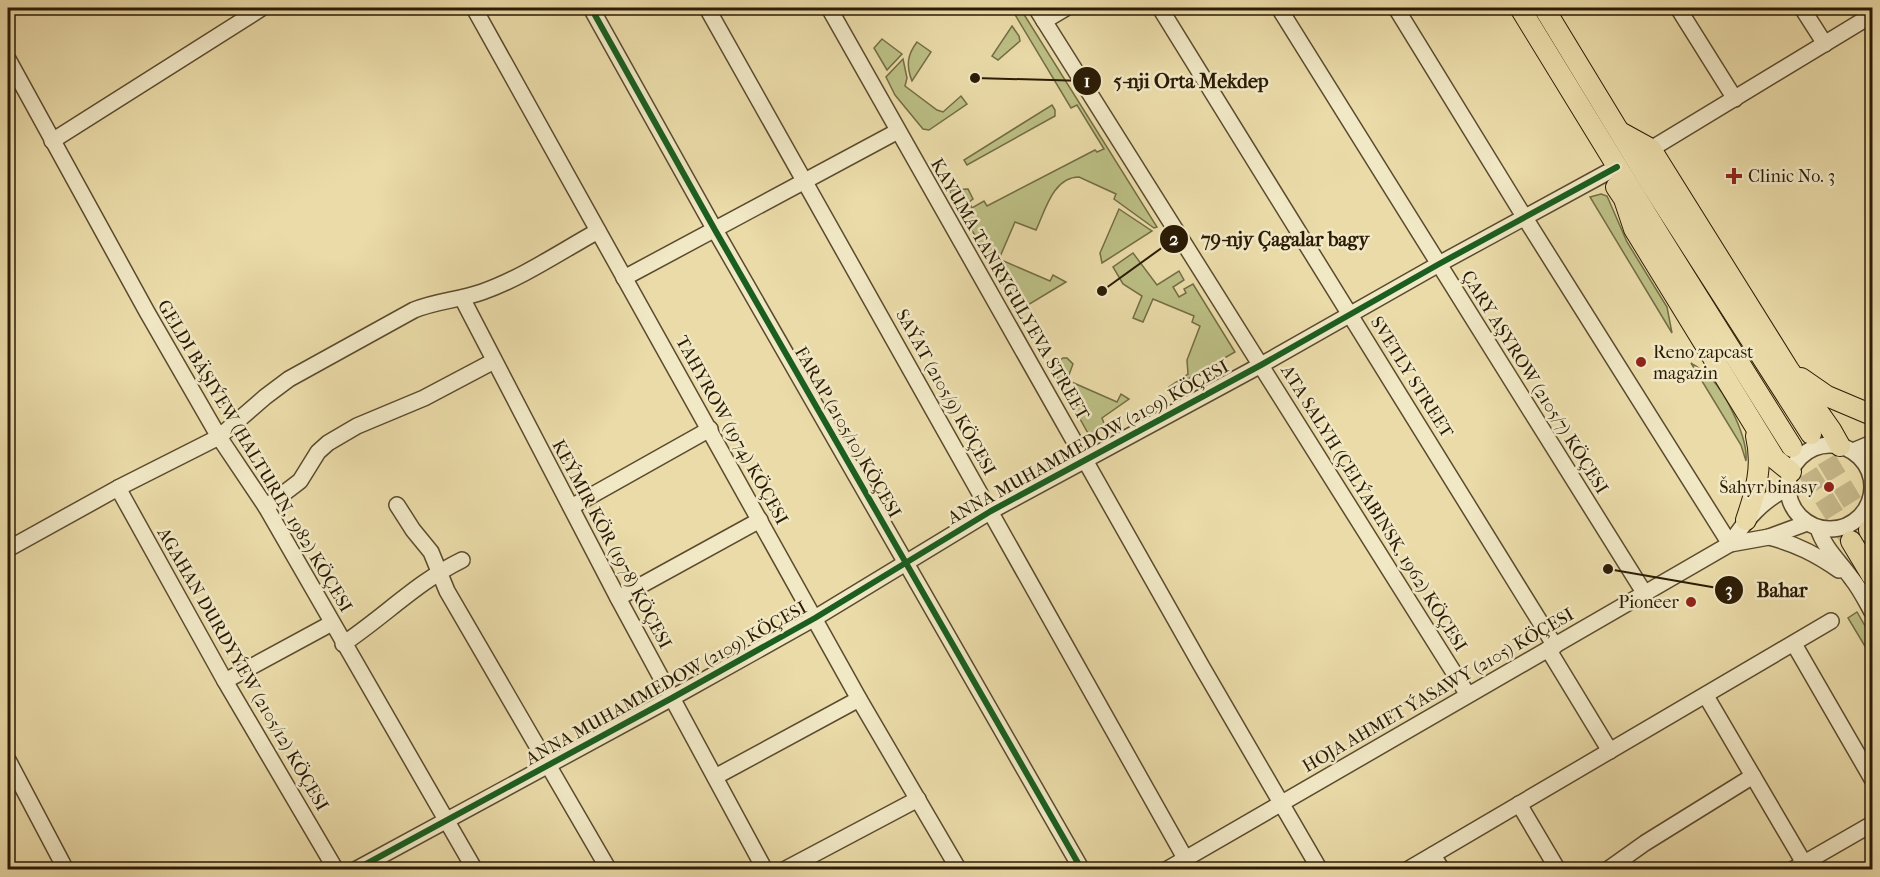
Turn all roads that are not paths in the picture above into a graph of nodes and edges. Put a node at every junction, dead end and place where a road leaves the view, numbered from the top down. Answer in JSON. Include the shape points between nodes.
{"nodes":[{"id":1,"x":262,"y":8,"type":"edge"},
{"id":2,"x":474,"y":8,"type":"edge"},
{"id":3,"x":591,"y":8,"type":"edge"},
{"id":4,"x":707,"y":8,"type":"edge"},
{"id":5,"x":829,"y":8,"type":"edge"},
{"id":6,"x":1066,"y":8,"type":"edge"},
{"id":7,"x":1160,"y":8,"type":"edge"},
{"id":8,"x":1279,"y":8,"type":"edge"},
{"id":9,"x":1396,"y":8,"type":"edge"},
{"id":10,"x":1520,"y":8,"type":"edge"},
{"id":11,"x":1544,"y":8,"type":"edge"},
{"id":12,"x":1678,"y":8,"type":"edge"},
{"id":13,"x":1802,"y":8,"type":"edge"},
{"id":14,"x":1040,"y":14,"type":"edge"},
{"id":15,"x":1872,"y":15,"type":"edge"},
{"id":16,"x":1825,"y":44,"type":"junction"},
{"id":17,"x":8,"y":59,"type":"edge"},
{"id":18,"x":1735,"y":99,"type":"junction"},
{"id":19,"x":898,"y":131,"type":"junction"},
{"id":20,"x":1620,"y":132,"type":"junction"},
{"id":21,"x":52,"y":141,"type":"junction"},
{"id":22,"x":1651,"y":149,"type":"junction"},
{"id":23,"x":1612,"y":169,"type":"junction"},
{"id":24,"x":805,"y":182,"type":"junction"},
{"id":25,"x":1651,"y":184,"type":"junction"},
{"id":26,"x":1679,"y":195,"type":"junction"},
{"id":27,"x":1525,"y":218,"type":"junction"},
{"id":28,"x":1677,"y":223,"type":"junction"},
{"id":29,"x":714,"y":230,"type":"junction"},
{"id":30,"x":598,"y":231,"type":"junction"},
{"id":31,"x":1439,"y":264,"type":"junction"},
{"id":32,"x":624,"y":278,"type":"junction"},
{"id":33,"x":462,"y":298,"type":"junction"},
{"id":34,"x":1350,"y":314,"type":"junction"},
{"id":35,"x":494,"y":360,"type":"junction"},
{"id":36,"x":1261,"y":365,"type":"junction"},
{"id":37,"x":1789,"y":370,"type":"junction"},
{"id":38,"x":1872,"y":415,"type":"edge"},
{"id":39,"x":1754,"y":424,"type":"junction"},
{"id":40,"x":710,"y":429,"type":"junction"},
{"id":41,"x":1810,"y":434,"type":"tunnel mouth"},
{"id":42,"x":219,"y":437,"type":"junction"},
{"id":43,"x":1872,"y":443,"type":"edge"},
{"id":44,"x":1792,"y":447,"type":"tunnel mouth"},
{"id":45,"x":1846,"y":449,"type":"junction"},
{"id":46,"x":1084,"y":459,"type":"junction"},
{"id":47,"x":1789,"y":480,"type":"junction"},
{"id":48,"x":118,"y":488,"type":"junction"},
{"id":49,"x":1872,"y":491,"type":"edge"},
{"id":50,"x":397,"y":505,"type":"dead end"},
{"id":51,"x":266,"y":507,"type":"junction"},
{"id":52,"x":571,"y":507,"type":"junction"},
{"id":53,"x":991,"y":511,"type":"junction"},
{"id":54,"x":760,"y":520,"type":"junction"},
{"id":55,"x":1746,"y":520,"type":"junction"},
{"id":56,"x":1813,"y":525,"type":"junction"},
{"id":57,"x":1769,"y":537,"type":"junction"},
{"id":58,"x":1851,"y":541,"type":"tunnel mouth"},
{"id":59,"x":1730,"y":544,"type":"junction"},
{"id":60,"x":8,"y":549,"type":"edge"},
{"id":61,"x":462,"y":560,"type":"dead end"},
{"id":62,"x":905,"y":562,"type":"junction"},
{"id":63,"x":438,"y":572,"type":"junction"},
{"id":64,"x":1863,"y":578,"type":"edge"},
{"id":65,"x":1644,"y":594,"type":"junction"},
{"id":66,"x":618,"y":598,"type":"junction"},
{"id":67,"x":1872,"y":612,"type":"edge"},
{"id":68,"x":815,"y":618,"type":"junction"},
{"id":69,"x":1831,"y":621,"type":"dead end"},
{"id":70,"x":332,"y":623,"type":"junction"},
{"id":71,"x":344,"y":644,"type":"junction"},
{"id":72,"x":1794,"y":644,"type":"junction"},
{"id":73,"x":1551,"y":647,"type":"junction"},
{"id":74,"x":225,"y":681,"type":"junction"},
{"id":75,"x":1468,"y":695,"type":"junction"},
{"id":76,"x":1706,"y":696,"type":"junction"},
{"id":77,"x":672,"y":698,"type":"junction"},
{"id":78,"x":859,"y":699,"type":"junction"},
{"id":79,"x":1610,"y":751,"type":"junction"},
{"id":80,"x":8,"y":760,"type":"edge"},
{"id":81,"x":549,"y":766,"type":"junction"},
{"id":82,"x":1753,"y":776,"type":"junction"},
{"id":83,"x":715,"y":777,"type":"junction"},
{"id":84,"x":1872,"y":779,"type":"edge"},
{"id":85,"x":14,"y":787,"type":"edge"},
{"id":86,"x":918,"y":799,"type":"junction"},
{"id":87,"x":1281,"y":804,"type":"junction"},
{"id":88,"x":1519,"y":804,"type":"junction"},
{"id":89,"x":446,"y":819,"type":"junction"},
{"id":90,"x":1872,"y":824,"type":"edge"},
{"id":91,"x":1433,"y":855,"type":"junction"},
{"id":92,"x":1185,"y":858,"type":"junction"},
{"id":93,"x":1798,"y":866,"type":"edge"},
{"id":94,"x":66,"y":870,"type":"edge"},
{"id":95,"x":336,"y":870,"type":"edge"},
{"id":96,"x":356,"y":870,"type":"edge"},
{"id":97,"x":475,"y":870,"type":"edge"},
{"id":98,"x":609,"y":870,"type":"edge"},
{"id":99,"x":765,"y":870,"type":"edge"},
{"id":100,"x":784,"y":870,"type":"edge"},
{"id":101,"x":959,"y":870,"type":"edge"},
{"id":102,"x":1082,"y":870,"type":"edge"},
{"id":103,"x":1166,"y":870,"type":"edge"},
{"id":104,"x":1320,"y":870,"type":"edge"},
{"id":105,"x":1407,"y":870,"type":"edge"},
{"id":106,"x":1442,"y":870,"type":"edge"},
{"id":107,"x":1558,"y":870,"type":"edge"},
{"id":108,"x":1607,"y":870,"type":"edge"}],
"edges":[{"from":1,"to":21,"type":"street"},
{"from":2,"to":30,"type":"street","name":"TAHYROW (1974) KÖÇESI"},
{"from":3,"to":29,"type":"street","name":"FARAP (2105/10) KÖÇESI"},
{"from":4,"to":24,"type":"street","name":"SAÝAT (2105/9) KÖÇESI"},
{"from":5,"to":19,"type":"street","name":"KAYUMA TANRYGULYEVA STREET"},
{"from":6,"to":14,"type":"street"},
{"from":7,"to":34,"type":"street","name":"SVETLY STREET"},
{"from":8,"to":31,"type":"street","name":"ÇARY AŞYROW (2105/7) KÖÇESI"},
{"from":9,"to":27,"type":"street"},
{"from":10,"to":23,"type":"main road","via":[[1604,146]]},
{"from":11,"to":20,"type":"main road"},
{"from":12,"to":18,"type":"street"},
{"from":13,"to":16,"type":"street"},
{"from":14,"to":36,"type":"street","name":"ATA SALYH (ÇELÝABINSK, 1962) KÖÇESI"},
{"from":15,"to":16,"type":"street"},
{"from":16,"to":18,"type":"street"},
{"from":17,"to":21,"type":"street","name":"GELDI BÄŞIÝEW (HALTURIN, 1982) KÖÇESI"},
{"from":18,"to":22,"type":"street"},
{"from":19,"to":24,"type":"street"},
{"from":19,"to":46,"type":"street","name":"KAYUMA TANRYGULYEVA STREET"},
{"from":20,"to":22,"type":"main road"},
{"from":20,"to":25,"type":"main road"},
{"from":21,"to":42,"type":"street","name":"GELDI BÄŞIÝEW (HALTURIN, 1982) KÖÇESI"},
{"from":22,"to":26,"type":"main road"},
{"from":23,"to":27,"type":"street","name":"ANNA MUHAMMEDOW (2109) KÖÇESI"},
{"from":23,"to":39,"type":"main road","via":[[1634,229]]},
{"from":23,"to":44,"type":"main road"},
{"from":24,"to":29,"type":"street"},
{"from":24,"to":53,"type":"street","name":"SAÝAT (2105/9) KÖÇESI"},
{"from":25,"to":26,"type":"main road"},
{"from":25,"to":28,"type":"main road"},
{"from":26,"to":28,"type":"main road"},
{"from":26,"to":37,"type":"main road"},
{"from":27,"to":31,"type":"street","name":"ANNA MUHAMMEDOW (2109) KÖÇESI"},
{"from":27,"to":59,"type":"street"},
{"from":28,"to":41,"type":"main road"},
{"from":29,"to":32,"type":"street"},
{"from":29,"to":62,"type":"street","name":"FARAP (2105/10) KÖÇESI"},
{"from":30,"to":32,"type":"street","name":"TAHYROW (1974) KÖÇESI"},
{"from":30,"to":33,"type":"street","via":[[502,284]]},
{"from":31,"to":34,"type":"street","name":"ANNA MUHAMMEDOW (2109) KÖÇESI"},
{"from":31,"to":65,"type":"street","name":"ÇARY AŞYROW (2105/7) KÖÇESI"},
{"from":32,"to":40,"type":"street","name":"TAHYROW (1974) KÖÇESI"},
{"from":33,"to":35,"type":"street","name":"KEÝMIR KÖR (1978) KÖÇESI"},
{"from":33,"to":42,"type":"street","via":[[414,310],[313,366],[265,397]]},
{"from":34,"to":36,"type":"street","name":"ANNA MUHAMMEDOW (2109) KÖÇESI"},
{"from":34,"to":73,"type":"street","name":"SVETLY STREET"},
{"from":35,"to":51,"type":"street","via":[[328,443],[300,481]]},
{"from":35,"to":52,"type":"street","name":"KEÝMIR KÖR (1978) KÖÇESI"},
{"from":36,"to":46,"type":"street","name":"ANNA MUHAMMEDOW (2109) KÖÇESI"},
{"from":36,"to":75,"type":"street","name":"ATA SALYH (ÇELÝABINSK, 1962) KÖÇESI"},
{"from":37,"to":38,"type":"main road","via":[[1827,396]]},
{"from":37,"to":45,"type":"main road"},
{"from":39,"to":47,"type":"main road"},
{"from":39,"to":55,"type":"main road","via":[[1760,449],[1759,476]]},
{"from":40,"to":52,"type":"street"},
{"from":40,"to":54,"type":"street","name":"TAHYROW (1974) KÖÇESI"},
{"from":42,"to":48,"type":"street"},
{"from":42,"to":51,"type":"street","name":"GELDI BÄŞIÝEW (HALTURIN, 1982) KÖÇESI"},
{"from":43,"to":45,"type":"street"},
{"from":45,"to":47,"type":"street","via":[[1829,445],[1813,448],[1799,458]]},
{"from":45,"to":49,"type":"street","via":[[1864,463]]},
{"from":46,"to":53,"type":"street","name":"ANNA MUHAMMEDOW (2109) KÖÇESI"},
{"from":46,"to":87,"type":"street","name":"KAYUMA TANRYGULYEVA STREET"},
{"from":47,"to":55,"type":"street","name":"HOJA AHMET ÝASAWY (2105) KÖÇESI"},
{"from":47,"to":56,"type":"street","via":[[1791,504],[1800,518]]},
{"from":48,"to":60,"type":"street"},
{"from":48,"to":74,"type":"street","name":"AGAHAN DURDYÝEW (2105/12) KÖÇESI"},
{"from":49,"to":56,"type":"street","via":[[1865,510],[1854,522],[1839,528]]},
{"from":50,"to":63,"type":"street","via":[[431,552]]},
{"from":51,"to":70,"type":"street","name":"GELDI BÄŞIÝEW (HALTURIN, 1982) KÖÇESI"},
{"from":52,"to":66,"type":"street","name":"KEÝMIR KÖR (1978) KÖÇESI"},
{"from":53,"to":62,"type":"street","name":"ANNA MUHAMMEDOW (2109) KÖÇESI"},
{"from":53,"to":92,"type":"street","name":"SAÝAT (2105/9) KÖÇESI"},
{"from":54,"to":66,"type":"street"},
{"from":54,"to":68,"type":"street","name":"TAHYROW (1974) KÖÇESI"},
{"from":55,"to":59,"type":"street","name":"HOJA AHMET ÝASAWY (2105) KÖÇESI"},
{"from":56,"to":57,"type":"street","name":"HOJA AHMET ÝASAWY (2105) KÖÇESI"},
{"from":56,"to":64,"type":"street","via":[[1828,549]]},
{"from":57,"to":59,"type":"street","name":"HOJA AHMET ÝASAWY (2105) KÖÇESI"},
{"from":57,"to":64,"type":"street","via":[[1790,542]]},
{"from":58,"to":64,"type":"main road"},
{"from":59,"to":65,"type":"street","name":"HOJA AHMET ÝASAWY (2105) KÖÇESI"},
{"from":61,"to":63,"type":"street"},
{"from":62,"to":68,"type":"street","name":"ANNA MUHAMMEDOW (2109) KÖÇESI"},
{"from":62,"to":102,"type":"street","name":"FARAP (2105/10) KÖÇESI"},
{"from":63,"to":71,"type":"street"},
{"from":63,"to":81,"type":"street"},
{"from":64,"to":67,"type":"street"},
{"from":65,"to":73,"type":"street","name":"HOJA AHMET ÝASAWY (2105) KÖÇESI"},
{"from":66,"to":77,"type":"street","name":"KEÝMIR KÖR (1978) KÖÇESI"},
{"from":68,"to":77,"type":"street","name":"ANNA MUHAMMEDOW (2109) KÖÇESI"},
{"from":68,"to":78,"type":"street","name":"TAHYROW (1974) KÖÇESI"},
{"from":69,"to":72,"type":"street"},
{"from":70,"to":71,"type":"street","name":"GELDI BÄŞIÝEW (HALTURIN, 1982) KÖÇESI"},
{"from":70,"to":74,"type":"street"},
{"from":71,"to":89,"type":"street","name":"GELDI BÄŞIÝEW (HALTURIN, 1982) KÖÇESI"},
{"from":72,"to":76,"type":"street"},
{"from":72,"to":84,"type":"street"},
{"from":73,"to":75,"type":"street","name":"HOJA AHMET ÝASAWY (2105) KÖÇESI"},
{"from":73,"to":79,"type":"street","name":"SVETLY STREET"},
{"from":74,"to":95,"type":"street","name":"AGAHAN DURDYÝEW (2105/12) KÖÇESI"},
{"from":75,"to":87,"type":"street","name":"HOJA AHMET ÝASAWY (2105) KÖÇESI"},
{"from":76,"to":79,"type":"street"},
{"from":76,"to":82,"type":"street"},
{"from":77,"to":81,"type":"street","name":"ANNA MUHAMMEDOW (2109) KÖÇESI"},
{"from":77,"to":83,"type":"street","name":"KEÝMIR KÖR (1978) KÖÇESI"},
{"from":78,"to":83,"type":"street"},
{"from":78,"to":86,"type":"street","name":"TAHYROW (1974) KÖÇESI"},
{"from":79,"to":88,"type":"street"},
{"from":80,"to":85,"type":"street"},
{"from":81,"to":89,"type":"street","name":"ANNA MUHAMMEDOW (2109) KÖÇESI"},
{"from":81,"to":98,"type":"street"},
{"from":82,"to":93,"type":"street"},
{"from":82,"to":108,"type":"street"},
{"from":83,"to":99,"type":"street","name":"KEÝMIR KÖR (1978) KÖÇESI"},
{"from":85,"to":94,"type":"street"},
{"from":86,"to":100,"type":"street"},
{"from":86,"to":101,"type":"street","name":"TAHYROW (1974) KÖÇESI"},
{"from":87,"to":92,"type":"street","name":"HOJA AHMET ÝASAWY (2105) KÖÇESI"},
{"from":87,"to":104,"type":"street","name":"KAYUMA TANRYGULYEVA STREET"},
{"from":88,"to":91,"type":"street"},
{"from":88,"to":107,"type":"street"},
{"from":89,"to":96,"type":"street","name":"ANNA MUHAMMEDOW (2109) KÖÇESI"},
{"from":89,"to":97,"type":"street","name":"GELDI BÄŞIÝEW (HALTURIN, 1982) KÖÇESI"},
{"from":90,"to":93,"type":"street"},
{"from":91,"to":105,"type":"street"},
{"from":91,"to":106,"type":"street"},
{"from":92,"to":103,"type":"street","name":"HOJA AHMET ÝASAWY (2105) KÖÇESI"}]}
